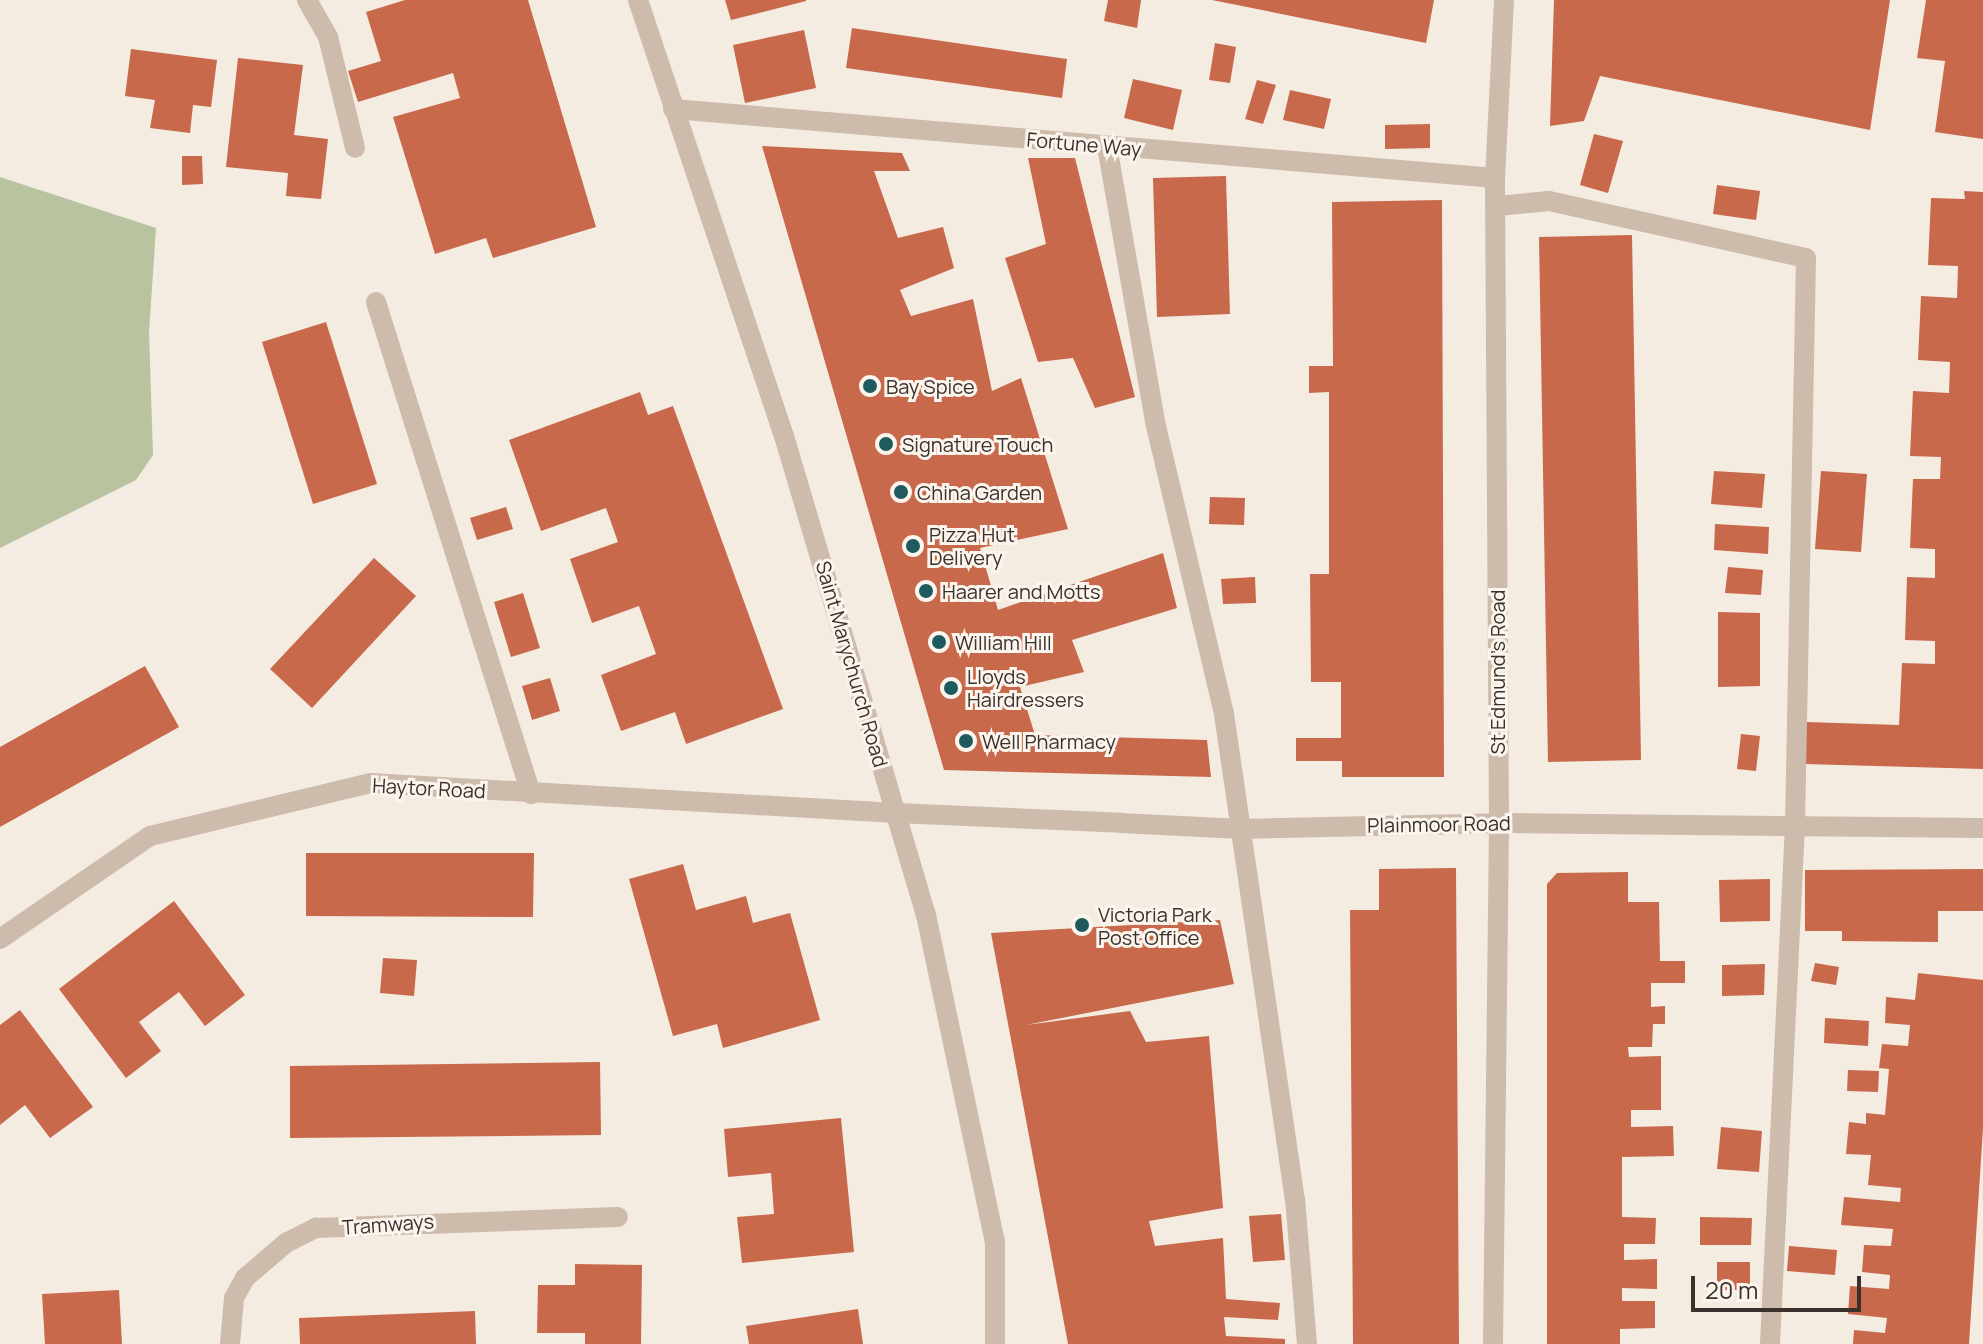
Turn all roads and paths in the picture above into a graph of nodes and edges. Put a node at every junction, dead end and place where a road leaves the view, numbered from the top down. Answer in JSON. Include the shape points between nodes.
{"nodes":[{"id":1,"x":307,"y":0,"type":"edge"},
{"id":2,"x":638,"y":0,"type":"edge"},
{"id":3,"x":1504,"y":0,"type":"edge"},
{"id":4,"x":673,"y":109,"type":"junction"},
{"id":5,"x":1107,"y":146,"type":"junction"},
{"id":6,"x":355,"y":148,"type":"dead end"},
{"id":7,"x":1495,"y":178,"type":"junction"},
{"id":8,"x":1497,"y":206,"type":"junction"},
{"id":9,"x":376,"y":302,"type":"dead end"},
{"id":10,"x":531,"y":794,"type":"junction"},
{"id":11,"x":896,"y":813,"type":"junction"},
{"id":12,"x":1499,"y":823,"type":"junction"},
{"id":13,"x":1795,"y":825,"type":"junction"},
{"id":14,"x":1983,"y":828,"type":"edge"},
{"id":15,"x":1242,"y":829,"type":"junction"},
{"id":16,"x":0,"y":939,"type":"edge"},
{"id":17,"x":618,"y":1217,"type":"dead end"},
{"id":18,"x":230,"y":1344,"type":"edge"},
{"id":19,"x":995,"y":1344,"type":"edge"},
{"id":20,"x":1307,"y":1344,"type":"edge"},
{"id":21,"x":1493,"y":1344,"type":"edge"},
{"id":22,"x":1770,"y":1344,"type":"edge"}],
"edges":[{"from":1,"to":6,"type":"street","via":[[328,37]]},
{"from":2,"to":4,"type":"street","name":"Saint Marychurch Road"},
{"from":3,"to":7,"type":"street","name":"St Edmund's Road"},
{"from":4,"to":5,"type":"street","name":"Fortune Way"},
{"from":4,"to":11,"type":"street","name":"Saint Marychurch Road","via":[[784,436]]},
{"from":5,"to":7,"type":"street","name":"Fortune Way"},
{"from":5,"to":15,"type":"street","via":[[1156,426],[1224,714]]},
{"from":7,"to":8,"type":"street","name":"St Edmund's Road"},
{"from":8,"to":12,"type":"street","name":"St Edmund's Road"},
{"from":8,"to":13,"type":"street","via":[[1549,201],[1806,258]]},
{"from":9,"to":10,"type":"street"},
{"from":10,"to":11,"type":"street","name":"Haytor Road"},
{"from":10,"to":16,"type":"street","name":"Haytor Road","via":[[371,783],[150,836]]},
{"from":11,"to":15,"type":"street","name":"Plainmoor Road"},
{"from":11,"to":19,"type":"street","name":"Saint Marychurch Road","via":[[926,915],[995,1242]]},
{"from":12,"to":13,"type":"street","name":"Plainmoor Road"},
{"from":12,"to":15,"type":"street","name":"Plainmoor Road"},
{"from":12,"to":21,"type":"street","name":"St Edmund's Road"},
{"from":13,"to":14,"type":"street","name":"Plainmoor Road"},
{"from":13,"to":22,"type":"street"},
{"from":15,"to":20,"type":"street","via":[[1295,1198]]},
{"from":17,"to":18,"type":"street","name":"Tramways","via":[[316,1228],[286,1243],[245,1278],[234,1298]]}]}
